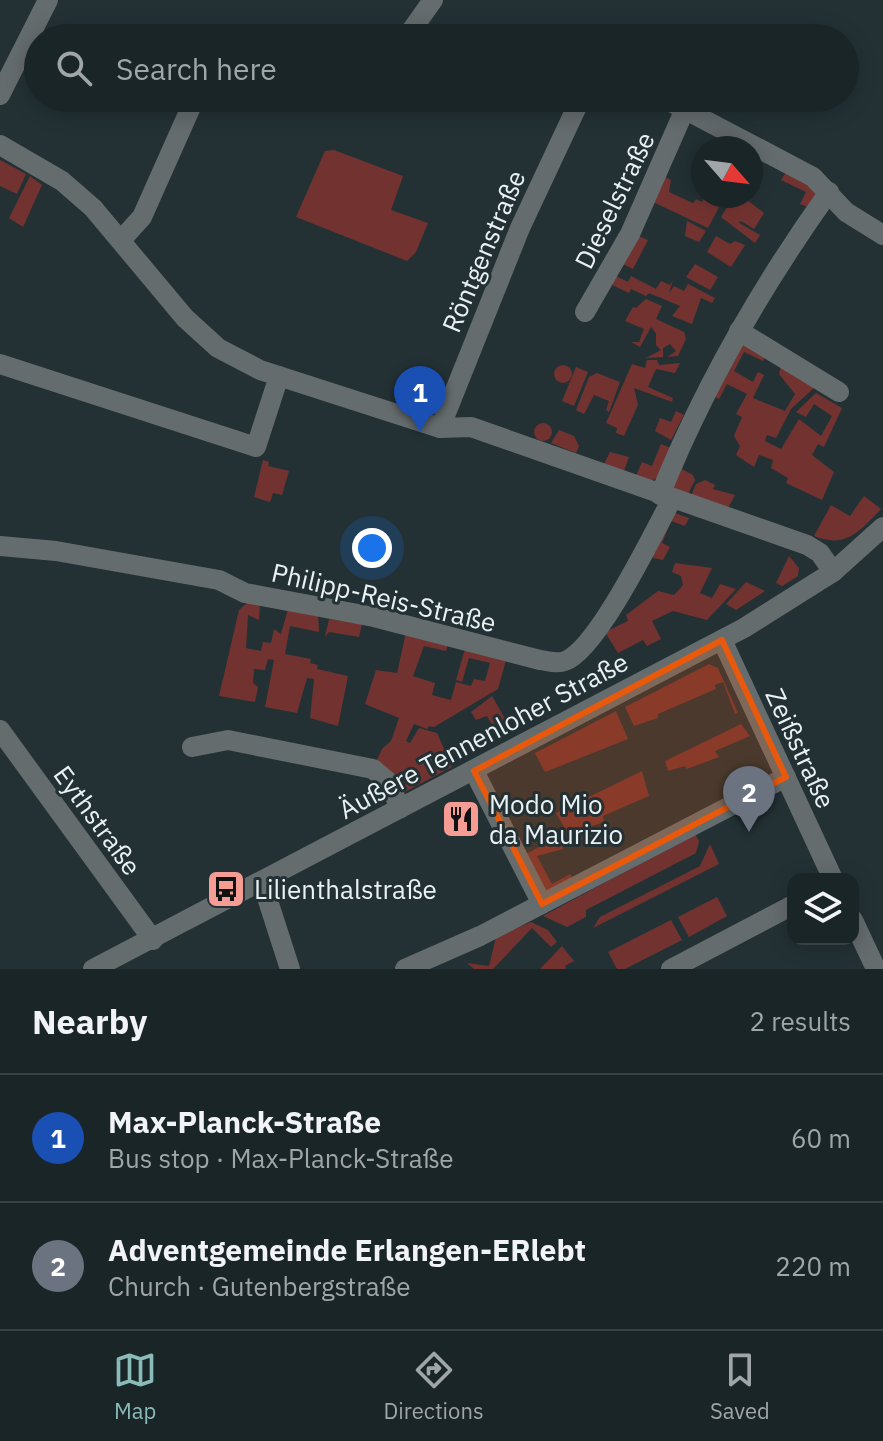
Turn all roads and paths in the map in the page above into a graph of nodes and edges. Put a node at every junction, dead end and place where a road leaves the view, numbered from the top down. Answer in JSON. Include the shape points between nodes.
{"nodes":[{"id":1,"x":48,"y":0,"type":"edge"},
{"id":2,"x":433,"y":0,"type":"edge"},
{"id":3,"x":36,"y":24,"type":"edge"},
{"id":4,"x":416,"y":24,"type":"edge"},
{"id":5,"x":24,"y":48,"type":"edge"},
{"id":6,"x":0,"y":95,"type":"edge"},
{"id":7,"x":189,"y":112,"type":"edge"},
{"id":8,"x":574,"y":112,"type":"edge"},
{"id":9,"x":684,"y":112,"type":"edge"},
{"id":10,"x":691,"y":112,"type":"edge"},
{"id":11,"x":0,"y":145,"type":"edge"},
{"id":12,"x":829,"y":192,"type":"junction"},
{"id":13,"x":883,"y":235,"type":"edge"},
{"id":14,"x":122,"y":239,"type":"junction"},
{"id":15,"x":585,"y":312,"type":"dead end"},
{"id":16,"x":739,"y":331,"type":"junction"},
{"id":17,"x":0,"y":364,"type":"edge"},
{"id":18,"x":279,"y":376,"type":"junction"},
{"id":19,"x":839,"y":392,"type":"dead end"},
{"id":20,"x":440,"y":428,"type":"junction"},
{"id":21,"x":666,"y":497,"type":"junction"},
{"id":22,"x":883,"y":527,"type":"edge"},
{"id":23,"x":0,"y":546,"type":"edge"},
{"id":24,"x":833,"y":572,"type":"junction"},
{"id":25,"x":722,"y":640,"type":"junction"},
{"id":26,"x":0,"y":730,"type":"edge"},
{"id":27,"x":192,"y":747,"type":"dead end"},
{"id":28,"x":474,"y":771,"type":"junction"},
{"id":29,"x":786,"y":777,"type":"junction"},
{"id":30,"x":401,"y":808,"type":"junction"},
{"id":31,"x":830,"y":873,"type":"edge"},
{"id":32,"x":262,"y":882,"type":"junction"},
{"id":33,"x":542,"y":904,"type":"junction"},
{"id":34,"x":787,"y":908,"type":"edge"},
{"id":35,"x":859,"y":933,"type":"edge"},
{"id":36,"x":153,"y":940,"type":"junction"},
{"id":37,"x":93,"y":969,"type":"edge"},
{"id":38,"x":290,"y":969,"type":"edge"},
{"id":39,"x":405,"y":969,"type":"edge"},
{"id":40,"x":671,"y":969,"type":"edge"},
{"id":41,"x":876,"y":969,"type":"edge"}],
"edges":[{"from":1,"to":3,"type":"street"},
{"from":2,"to":4,"type":"street"},
{"from":5,"to":6,"type":"street"},
{"from":7,"to":14,"type":"street","via":[[142,217]]},
{"from":8,"to":20,"type":"street","name":"Röntgenstraße","via":[[520,228]]},
{"from":9,"to":15,"type":"street","name":"Dieselstraße","via":[[630,234]]},
{"from":10,"to":12,"type":"street","via":[[787,162]]},
{"from":11,"to":14,"type":"street","via":[[75,191]]},
{"from":12,"to":13,"type":"street","via":[[846,212]]},
{"from":12,"to":16,"type":"street"},
{"from":14,"to":18,"type":"street","via":[[200,333],[233,357]]},
{"from":16,"to":19,"type":"street"},
{"from":16,"to":21,"type":"street","via":[[694,414]]},
{"from":17,"to":18,"type":"street","via":[[256,447]]},
{"from":18,"to":20,"type":"street"},
{"from":20,"to":21,"type":"street","via":[[471,427]]},
{"from":21,"to":23,"type":"street","name":"Philipp-Reis-Straße","via":[[605,619],[579,652],[561,662],[374,617],[245,593],[219,580]]},
{"from":21,"to":24,"type":"street","via":[[807,545]]},
{"from":22,"to":24,"type":"street","name":"Äußere Tennenloher Straße"},
{"from":24,"to":25,"type":"street","name":"Äußere Tennenloher Straße"},
{"from":25,"to":28,"type":"street","name":"Äußere Tennenloher Straße"},
{"from":25,"to":29,"type":"street","name":"Zeißstraße"},
{"from":26,"to":36,"type":"street","name":"Eythstraße"},
{"from":27,"to":30,"type":"street","via":[[228,740],[367,767],[383,776]]},
{"from":28,"to":30,"type":"street","name":"Äußere Tennenloher Straße"},
{"from":28,"to":33,"type":"street"},
{"from":29,"to":31,"type":"street","name":"Zeißstraße"},
{"from":29,"to":33,"type":"street"},
{"from":30,"to":32,"type":"street","name":"Äußere Tennenloher Straße"},
{"from":32,"to":36,"type":"street","name":"Äußere Tennenloher Straße"},
{"from":32,"to":38,"type":"street"},
{"from":33,"to":39,"type":"street"},
{"from":34,"to":40,"type":"street"},
{"from":35,"to":41,"type":"street"},
{"from":36,"to":37,"type":"street","name":"Äußere Tennenloher Straße"}]}
